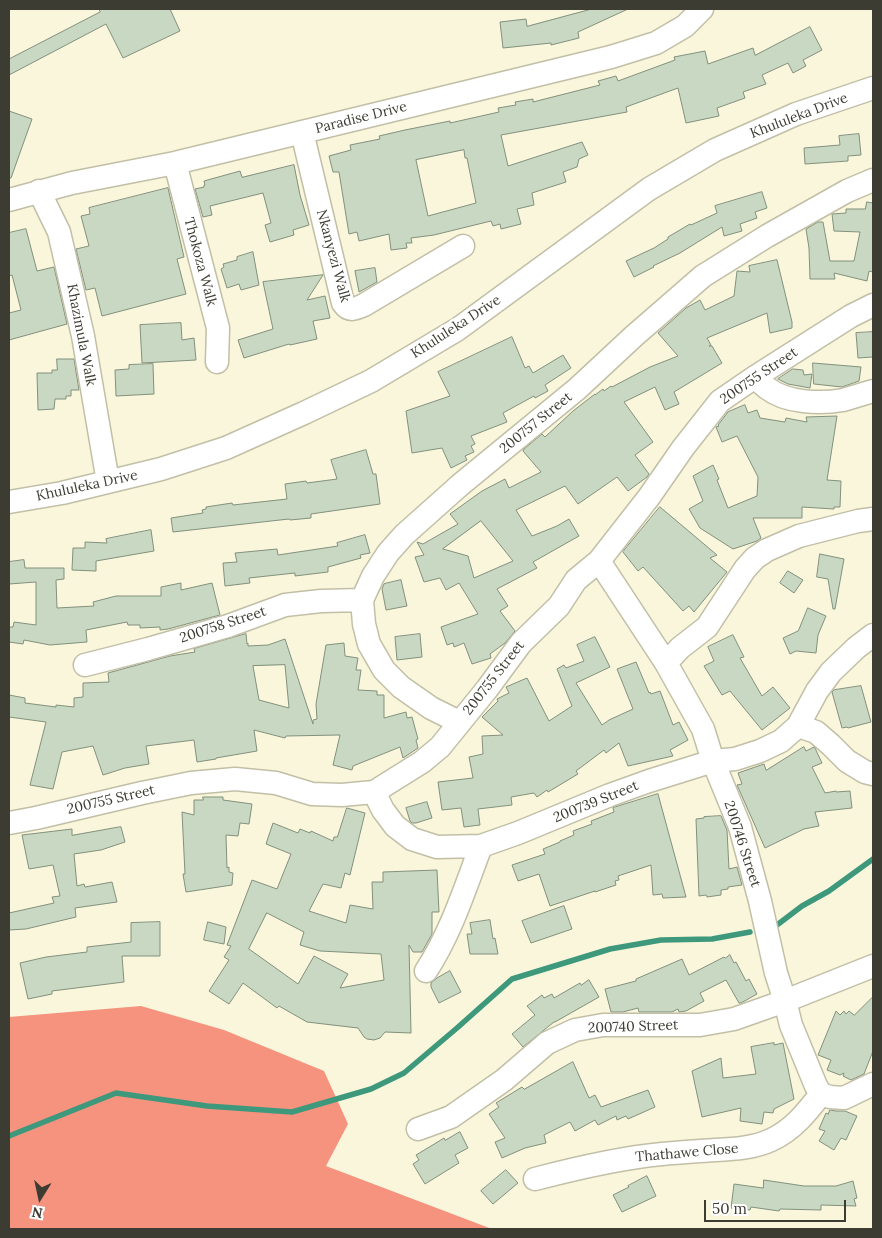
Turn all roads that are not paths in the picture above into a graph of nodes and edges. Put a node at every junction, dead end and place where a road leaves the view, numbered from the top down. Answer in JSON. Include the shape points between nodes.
{"nodes":[{"id":1,"x":702,"y":9,"type":"edge"},
{"id":2,"x":873,"y":88,"type":"edge"},
{"id":3,"x":302,"y":132,"type":"junction"},
{"id":4,"x":175,"y":163,"type":"junction"},
{"id":5,"x":873,"y":180,"type":"edge"},
{"id":6,"x":40,"y":191,"type":"junction"},
{"id":7,"x":9,"y":200,"type":"edge"},
{"id":8,"x":463,"y":246,"type":"dead end"},
{"id":9,"x":873,"y":305,"type":"edge"},
{"id":10,"x":217,"y":362,"type":"dead end"},
{"id":11,"x":755,"y":377,"type":"junction"},
{"id":12,"x":873,"y":391,"type":"edge"},
{"id":13,"x":108,"y":482,"type":"junction"},
{"id":14,"x":9,"y":502,"type":"edge"},
{"id":15,"x":873,"y":519,"type":"edge"},
{"id":16,"x":599,"y":561,"type":"junction"},
{"id":17,"x":362,"y":600,"type":"junction"},
{"id":18,"x":873,"y":635,"type":"edge"},
{"id":19,"x":666,"y":663,"type":"junction"},
{"id":20,"x":85,"y":665,"type":"dead end"},
{"id":21,"x":459,"y":722,"type":"junction"},
{"id":22,"x":798,"y":726,"type":"junction"},
{"id":23,"x":713,"y":762,"type":"junction"},
{"id":24,"x":873,"y":774,"type":"edge"},
{"id":25,"x":374,"y":792,"type":"junction"},
{"id":26,"x":9,"y":822,"type":"edge"},
{"id":27,"x":481,"y":846,"type":"junction"},
{"id":28,"x":873,"y":966,"type":"edge"},
{"id":29,"x":426,"y":972,"type":"dead end"},
{"id":30,"x":785,"y":1001,"type":"junction"},
{"id":31,"x":873,"y":1084,"type":"edge"},
{"id":32,"x":821,"y":1094,"type":"junction"},
{"id":33,"x":418,"y":1129,"type":"dead end"},
{"id":34,"x":535,"y":1179,"type":"dead end"}],
"edges":[{"from":1,"to":3,"type":"street","name":"Paradise Drive","via":[[685,26],[656,43],[612,57]]},
{"from":2,"to":13,"type":"street","name":"Khululeka Drive","via":[[796,114],[715,150],[649,188],[458,329],[371,381],[226,448]]},
{"from":3,"to":4,"type":"street","name":"Paradise Drive"},
{"from":3,"to":8,"type":"street","name":"Nkanyezi Walk","via":[[346,308],[364,305]]},
{"from":4,"to":6,"type":"street","name":"Paradise Drive"},
{"from":4,"to":10,"type":"street","name":"Thokoza Walk","via":[[218,328]]},
{"from":5,"to":17,"type":"street","name":"200757 Street","via":[[766,236],[703,276],[577,389],[404,535],[373,576]]},
{"from":6,"to":7,"type":"street","name":"Paradise Drive"},
{"from":6,"to":13,"type":"street","name":"Khazimula Walk","via":[[59,232],[83,336]]},
{"from":9,"to":11,"type":"street","name":"200755 Street"},
{"from":11,"to":12,"type":"street","via":[[768,389],[786,398],[807,402],[835,401]]},
{"from":11,"to":16,"type":"street","name":"200755 Street","via":[[720,401]]},
{"from":13,"to":14,"type":"street","name":"Khululeka Drive"},
{"from":15,"to":19,"type":"street","via":[[799,536],[755,558],[707,627]]},
{"from":16,"to":19,"type":"street","name":"200746 Street"},
{"from":16,"to":21,"type":"street","name":"200755 Street","via":[[576,580],[559,606],[521,643]]},
{"from":17,"to":20,"type":"street","name":"200758 Street","via":[[285,604],[228,626]]},
{"from":17,"to":21,"type":"street","name":"200757 Street","via":[[369,644],[384,670],[424,703]]},
{"from":18,"to":22,"type":"street","via":[[831,672]]},
{"from":19,"to":23,"type":"street","name":"200746 Street","via":[[703,728]]},
{"from":21,"to":25,"type":"street","name":"200755 Street","via":[[440,747],[422,762]]},
{"from":22,"to":23,"type":"street","name":"200739 Street","via":[[781,741],[760,751]]},
{"from":22,"to":24,"type":"street","via":[[816,732],[847,761]]},
{"from":23,"to":27,"type":"street","name":"200739 Street","via":[[626,789]]},
{"from":23,"to":30,"type":"street","name":"200746 Street","via":[[740,827]]},
{"from":25,"to":26,"type":"street","name":"200755 Street","via":[[312,794],[276,783],[234,779],[142,792]]},
{"from":25,"to":27,"type":"street","name":"200739 Street","via":[[395,826],[412,839],[437,846]]},
{"from":27,"to":29,"type":"street","via":[[457,910]]},
{"from":28,"to":30,"type":"street","name":"200740 Street"},
{"from":30,"to":32,"type":"street","name":"200746 Street","via":[[791,1024]]},
{"from":30,"to":33,"type":"street","name":"200740 Street","via":[[734,1019],[700,1025],[603,1025],[575,1030],[547,1044],[504,1080],[450,1118]]},
{"from":31,"to":32,"type":"street","via":[[844,1098]]},
{"from":32,"to":34,"type":"street","name":"Thathawe Close","via":[[803,1117],[770,1141],[744,1148],[621,1160]]}]}
